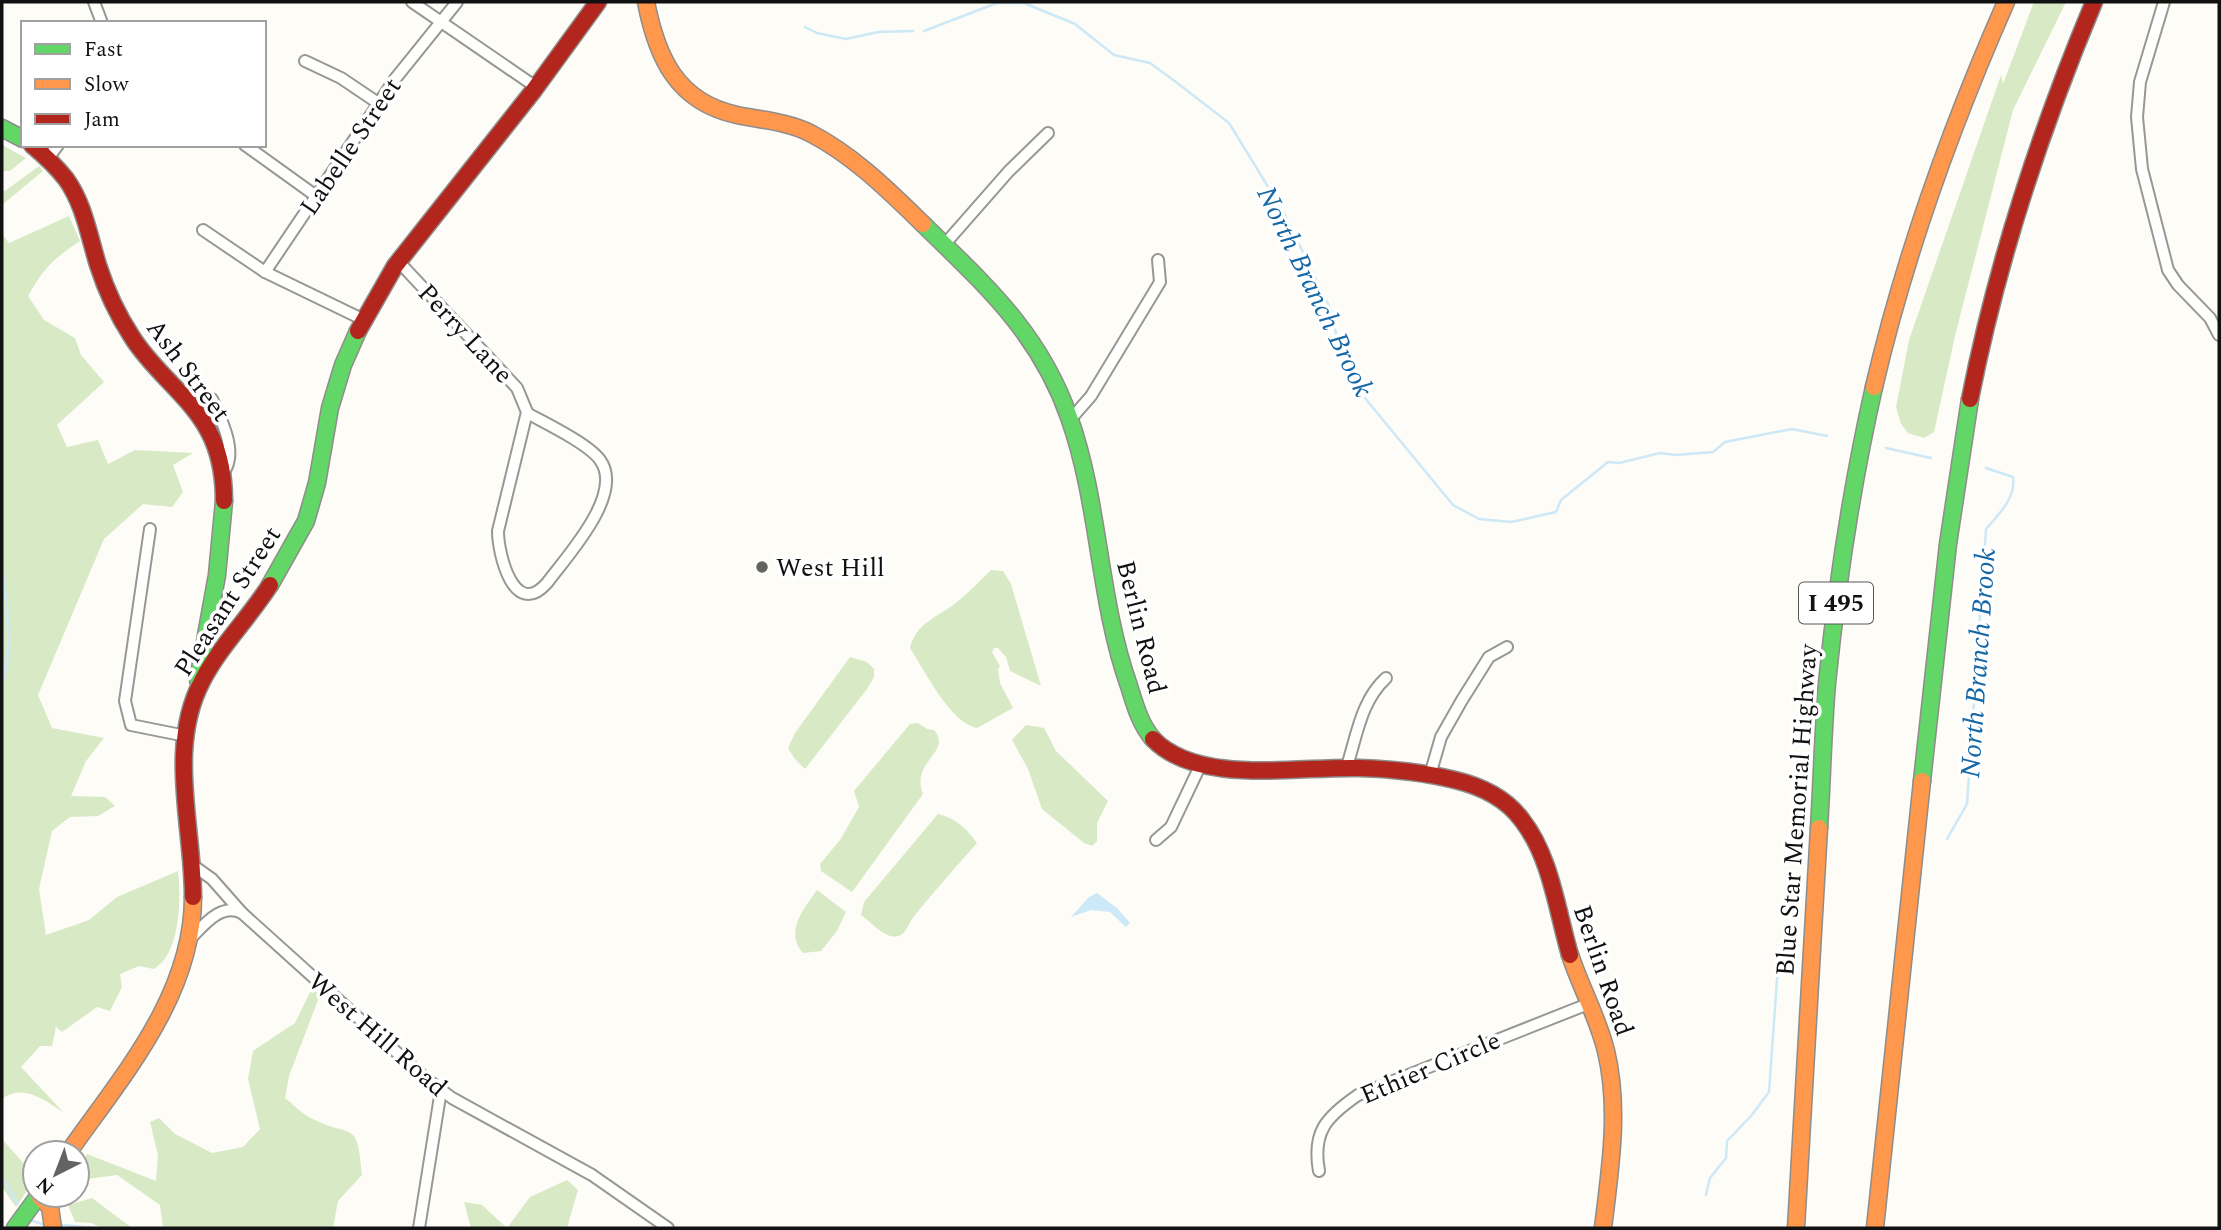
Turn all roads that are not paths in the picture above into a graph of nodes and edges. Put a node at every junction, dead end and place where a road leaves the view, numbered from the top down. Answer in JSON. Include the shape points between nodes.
{"nodes":[{"id":1,"x":94,"y":2,"type":"edge"},
{"id":2,"x":412,"y":2,"type":"edge"},
{"id":3,"x":457,"y":2,"type":"edge"},
{"id":4,"x":598,"y":2,"type":"edge"},
{"id":5,"x":646,"y":2,"type":"edge"},
{"id":6,"x":2006,"y":2,"type":"edge"},
{"id":7,"x":2094,"y":2,"type":"edge"},
{"id":8,"x":2164,"y":2,"type":"edge"},
{"id":9,"x":101,"y":21,"type":"edge"},
{"id":10,"x":440,"y":21,"type":"junction"},
{"id":11,"x":305,"y":61,"type":"dead end"},
{"id":12,"x":536,"y":88,"type":"junction"},
{"id":13,"x":378,"y":103,"type":"junction"},
{"id":14,"x":2,"y":128,"type":"edge"},
{"id":15,"x":1048,"y":133,"type":"dead end"},
{"id":16,"x":21,"y":138,"type":"edge"},
{"id":17,"x":248,"y":147,"type":"edge"},
{"id":18,"x":53,"y":151,"type":"edge"},
{"id":19,"x":316,"y":196,"type":"junction"},
{"id":20,"x":202,"y":230,"type":"dead end"},
{"id":21,"x":944,"y":245,"type":"junction"},
{"id":22,"x":1158,"y":260,"type":"dead end"},
{"id":23,"x":398,"y":261,"type":"junction"},
{"id":24,"x":265,"y":272,"type":"junction"},
{"id":25,"x":362,"y":319,"type":"junction"},
{"id":26,"x":2219,"y":335,"type":"edge"},
{"id":27,"x":212,"y":399,"type":"dead end"},
{"id":28,"x":527,"y":413,"type":"junction"},
{"id":29,"x":1070,"y":420,"type":"junction"},
{"id":30,"x":223,"y":473,"type":"junction"},
{"id":31,"x":150,"y":530,"type":"dead end"},
{"id":32,"x":209,"y":621,"type":"junction"},
{"id":33,"x":232,"y":635,"type":"junction"},
{"id":34,"x":1507,"y":647,"type":"dead end"},
{"id":35,"x":1386,"y":678,"type":"dead end"},
{"id":36,"x":197,"y":691,"type":"junction"},
{"id":37,"x":186,"y":736,"type":"junction"},
{"id":38,"x":1201,"y":764,"type":"junction"},
{"id":39,"x":1348,"y":766,"type":"junction"},
{"id":40,"x":1430,"y":775,"type":"junction"},
{"id":41,"x":1156,"y":839,"type":"dead end"},
{"id":42,"x":191,"y":864,"type":"junction"},
{"id":43,"x":242,"y":913,"type":"junction"},
{"id":44,"x":190,"y":939,"type":"junction"},
{"id":45,"x":1588,"y":1003,"type":"junction"},
{"id":46,"x":441,"y":1090,"type":"junction"},
{"id":47,"x":77,"y":1139,"type":"edge"},
{"id":48,"x":1320,"y":1171,"type":"dead end"},
{"id":49,"x":29,"y":1209,"type":"edge"},
{"id":50,"x":50,"y":1209,"type":"edge"},
{"id":51,"x":15,"y":1228,"type":"edge"},
{"id":52,"x":53,"y":1228,"type":"edge"},
{"id":53,"x":419,"y":1228,"type":"edge"},
{"id":54,"x":668,"y":1228,"type":"edge"},
{"id":55,"x":1603,"y":1228,"type":"edge"},
{"id":56,"x":1796,"y":1228,"type":"edge"},
{"id":57,"x":1875,"y":1228,"type":"edge"}],
"edges":[{"from":1,"to":9,"type":"street"},
{"from":2,"to":10,"type":"street"},
{"from":3,"to":10,"type":"street","name":"Labelle Street"},
{"from":4,"to":12,"type":"main road","name":"Pleasant Street"},
{"from":5,"to":21,"type":"main road","name":"Berlin Road","via":[[661,56],[697,100],[727,112],[801,129],[819,139],[872,177]]},
{"from":6,"to":56,"type":"main road","name":"Blue Star Memorial Highway","number":"I 495","via":[[1918,226],[1885,338],[1861,444],[1828,675]]},
{"from":7,"to":57,"type":"main road","via":[[2053,102],[2017,209],[1967,417],[1943,586]]},
{"from":8,"to":26,"type":"street","via":[[2140,82],[2137,117],[2142,169],[2168,270]]},
{"from":10,"to":12,"type":"street"},
{"from":10,"to":13,"type":"street","name":"Labelle Street"},
{"from":11,"to":13,"type":"street"},
{"from":12,"to":23,"type":"main road","name":"Pleasant Street"},
{"from":13,"to":19,"type":"street","name":"Labelle Street"},
{"from":14,"to":16,"type":"main road"},
{"from":15,"to":21,"type":"street"},
{"from":17,"to":19,"type":"street"},
{"from":18,"to":30,"type":"main road","name":"Ash Street","via":[[83,209],[115,309],[138,346],[206,427]]},
{"from":19,"to":24,"type":"street","name":"Labelle Street"},
{"from":20,"to":24,"type":"street"},
{"from":21,"to":29,"type":"main road","name":"Berlin Road","via":[[998,297],[1033,343]]},
{"from":22,"to":29,"type":"street","via":[[1160,282],[1091,396]]},
{"from":23,"to":25,"type":"main road","name":"Pleasant Street"},
{"from":23,"to":28,"type":"street","name":"Perry Lane","via":[[517,388]]},
{"from":24,"to":25,"type":"street"},
{"from":25,"to":33,"type":"main road","name":"Pleasant Street","via":[[334,394],[312,508],[281,568]]},
{"from":27,"to":30,"type":"street","via":[[230,459]]},
{"from":28,"to":28,"type":"street","name":"Perry Lane","via":[[498,530],[501,559],[512,584],[532,593],[547,583],[592,521],[607,482],[600,460]]},
{"from":29,"to":38,"type":"main road","name":"Berlin Road","via":[[1117,648],[1142,724],[1157,744]]},
{"from":30,"to":32,"type":"main road","name":"Ash Street","via":[[220,556]]},
{"from":31,"to":37,"type":"street","via":[[125,701],[131,725]]},
{"from":32,"to":33,"type":"main road"},
{"from":32,"to":36,"type":"main road","name":"Ash Street"},
{"from":33,"to":36,"type":"main road","name":"Pleasant Street"},
{"from":34,"to":40,"type":"street","via":[[1489,657],[1462,700],[1441,737]]},
{"from":35,"to":39,"type":"street","via":[[1367,701]]},
{"from":36,"to":37,"type":"main road","name":"Pleasant Street"},
{"from":37,"to":42,"type":"main road","name":"Pleasant Street","via":[[182,782]]},
{"from":38,"to":39,"type":"main road","name":"Berlin Road","via":[[1249,769]]},
{"from":38,"to":41,"type":"street","via":[[1171,827]]},
{"from":39,"to":40,"type":"main road","name":"Berlin Road"},
{"from":40,"to":45,"type":"main road","name":"Berlin Road","via":[[1484,790],[1520,817],[1545,872]]},
{"from":42,"to":43,"type":"street","name":"West Hill Road","via":[[212,879]]},
{"from":42,"to":44,"type":"main road","name":"Pleasant Street"},
{"from":43,"to":44,"type":"street","via":[[220,912]]},
{"from":43,"to":46,"type":"street","name":"West Hill Road"},
{"from":44,"to":47,"type":"main road","name":"Pleasant Street","via":[[176,984],[158,1020]]},
{"from":45,"to":48,"type":"street","name":"Ethier Circle","via":[[1358,1095],[1322,1128],[1316,1146]]},
{"from":45,"to":55,"type":"main road","name":"Berlin Road","via":[[1605,1047],[1614,1111]]},
{"from":46,"to":53,"type":"street"},
{"from":46,"to":54,"type":"street","name":"West Hill Road","via":[[592,1175]]},
{"from":49,"to":51,"type":"main road"},
{"from":50,"to":52,"type":"main road"}]}
